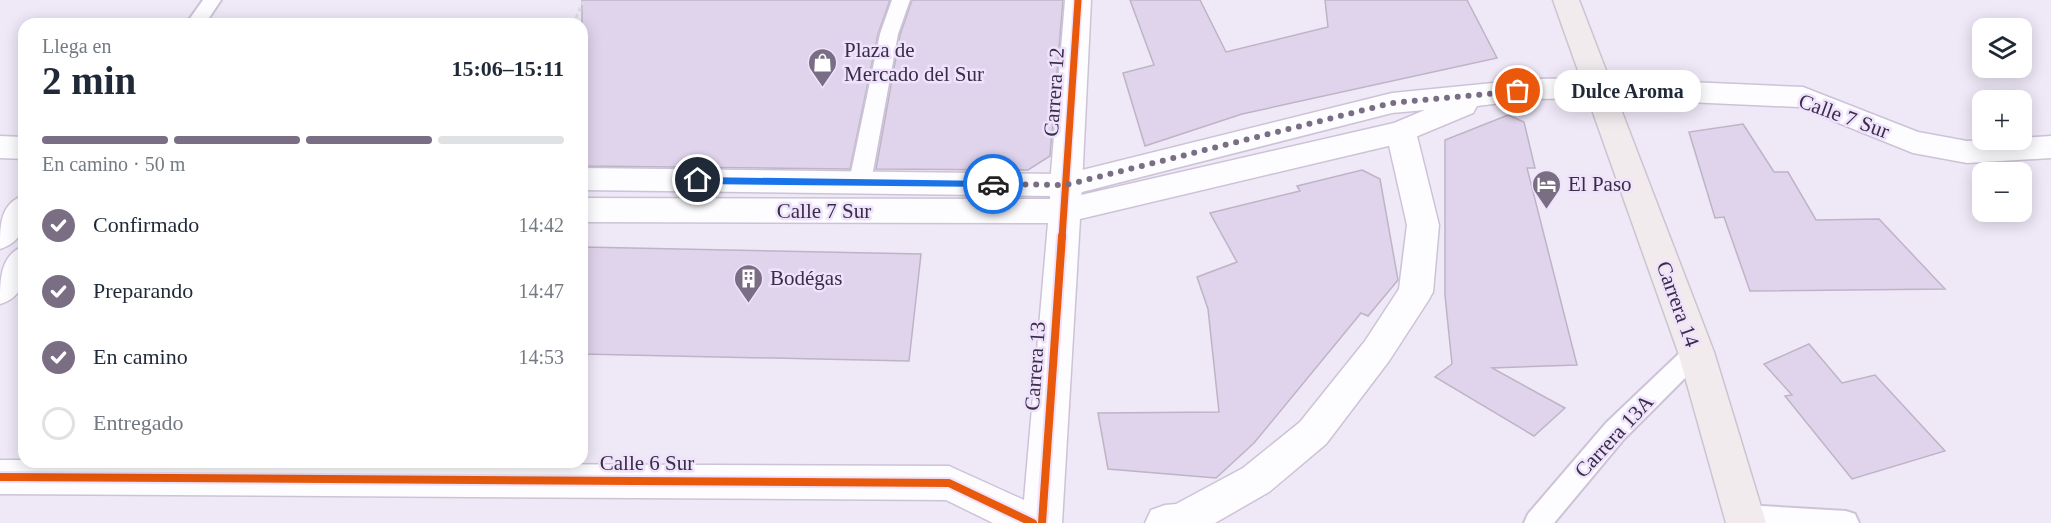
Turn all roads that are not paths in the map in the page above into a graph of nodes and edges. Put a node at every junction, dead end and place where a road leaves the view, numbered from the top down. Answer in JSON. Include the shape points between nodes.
{"nodes":[{"id":1,"x":212,"y":0,"type":"edge"},
{"id":2,"x":901,"y":0,"type":"edge"},
{"id":3,"x":1078,"y":0,"type":"edge"},
{"id":4,"x":1566,"y":0,"type":"edge"},
{"id":5,"x":199,"y":18,"type":"edge"},
{"id":6,"x":1599,"y":88,"type":"junction"},
{"id":7,"x":1486,"y":95,"type":"junction"},
{"id":8,"x":1401,"y":132,"type":"junction"},
{"id":9,"x":0,"y":147,"type":"edge"},
{"id":10,"x":2051,"y":147,"type":"edge"},
{"id":11,"x":18,"y":148,"type":"edge"},
{"id":12,"x":588,"y":179,"type":"edge"},
{"id":13,"x":860,"y":182,"type":"junction"},
{"id":14,"x":1066,"y":198,"type":"junction"},
{"id":15,"x":588,"y":210,"type":"edge"},
{"id":16,"x":18,"y":267,"type":"edge"},
{"id":17,"x":0,"y":291,"type":"edge"},
{"id":18,"x":1696,"y":352,"type":"junction"},
{"id":19,"x":0,"y":477,"type":"edge"},
{"id":20,"x":1745,"y":520,"type":"edge"},
{"id":21,"x":1033,"y":523,"type":"edge"},
{"id":22,"x":1042,"y":523,"type":"edge"},
{"id":23,"x":1165,"y":523,"type":"edge"},
{"id":24,"x":1537,"y":523,"type":"edge"},
{"id":25,"x":1845,"y":523,"type":"edge"}],
"edges":[{"from":1,"to":5,"type":"lane"},
{"from":2,"to":13,"type":"lane","via":[[890,34]]},
{"from":3,"to":14,"type":"street","name":"Carrera 12"},
{"from":4,"to":6,"type":"main road","name":"Carrera 14"},
{"from":6,"to":7,"type":"street","name":"Calle 7 Sur","via":[[1534,89]]},
{"from":6,"to":10,"type":"street","name":"Calle 7 Sur","via":[[1803,97],[1913,142],[1967,152]]},
{"from":6,"to":18,"type":"main road","name":"Carrera 14"},
{"from":7,"to":8,"type":"street"},
{"from":7,"to":14,"type":"street","via":[[1392,103]]},
{"from":8,"to":14,"type":"street"},
{"from":8,"to":23,"type":"street","via":[[1423,225],[1416,292],[1377,351],[1313,433],[1256,480],[1181,522]]},
{"from":9,"to":11,"type":"street"},
{"from":12,"to":13,"type":"street","name":"Calle 7 Sur"},
{"from":13,"to":14,"type":"street","name":"Calle 7 Sur"},
{"from":14,"to":15,"type":"street","name":"Calle 7 Sur"},
{"from":14,"to":22,"type":"street","name":"Carrera 13"},
{"from":16,"to":17,"type":"street"},
{"from":18,"to":20,"type":"main road","name":"Carrera 14"},
{"from":18,"to":24,"type":"lane","name":"Carrera 13A","via":[[1615,431]]},
{"from":19,"to":21,"type":"street","name":"Calle 6 Sur","via":[[949,483]]},
{"from":20,"to":25,"type":"lane"}]}
